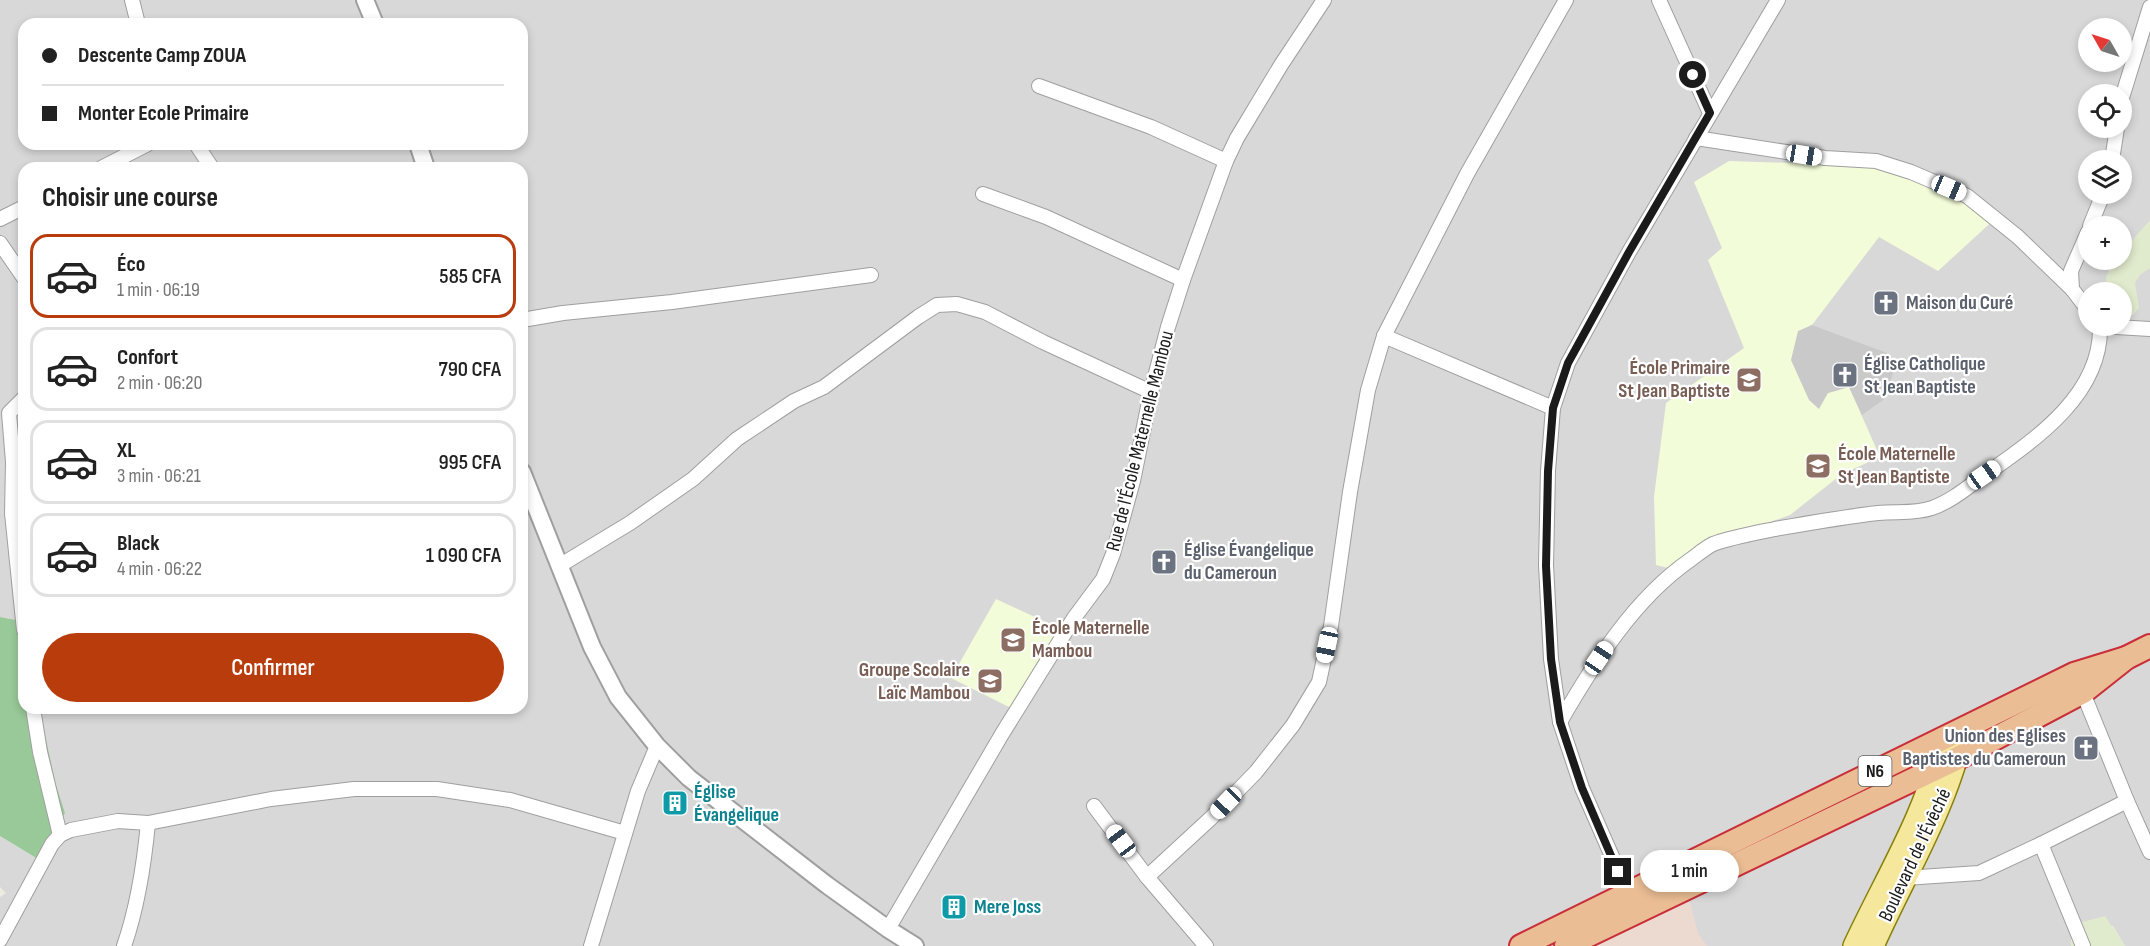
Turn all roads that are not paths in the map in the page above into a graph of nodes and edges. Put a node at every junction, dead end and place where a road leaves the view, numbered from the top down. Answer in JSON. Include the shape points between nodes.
{"nodes":[{"id":1,"x":132,"y":0,"type":"edge"},
{"id":2,"x":365,"y":0,"type":"edge"},
{"id":3,"x":1324,"y":0,"type":"edge"},
{"id":4,"x":1566,"y":0,"type":"edge"},
{"id":5,"x":1659,"y":0,"type":"edge"},
{"id":6,"x":1778,"y":0,"type":"edge"},
{"id":7,"x":2150,"y":7,"type":"edge"},
{"id":8,"x":136,"y":18,"type":"edge"},
{"id":9,"x":372,"y":18,"type":"edge"},
{"id":10,"x":2126,"y":84,"type":"edge"},
{"id":11,"x":1039,"y":86,"type":"dead end"},
{"id":12,"x":1710,"y":113,"type":"junction"},
{"id":13,"x":1696,"y":138,"type":"junction"},
{"id":14,"x":136,"y":150,"type":"edge"},
{"id":15,"x":1226,"y":161,"type":"junction"},
{"id":16,"x":113,"y":162,"type":"edge"},
{"id":17,"x":983,"y":194,"type":"dead end"},
{"id":18,"x":18,"y":210,"type":"edge"},
{"id":19,"x":0,"y":219,"type":"edge"},
{"id":20,"x":0,"y":243,"type":"edge"},
{"id":21,"x":2078,"y":256,"type":"edge"},
{"id":22,"x":18,"y":269,"type":"edge"},
{"id":23,"x":871,"y":275,"type":"dead end"},
{"id":24,"x":1183,"y":279,"type":"junction"},
{"id":25,"x":2072,"y":289,"type":"junction"},
{"id":26,"x":2078,"y":297,"type":"edge"},
{"id":27,"x":528,"y":319,"type":"edge"},
{"id":28,"x":2132,"y":328,"type":"edge"},
{"id":29,"x":2150,"y":329,"type":"edge"},
{"id":30,"x":1384,"y":336,"type":"junction"},
{"id":31,"x":2098,"y":336,"type":"edge"},
{"id":32,"x":1151,"y":392,"type":"junction"},
{"id":33,"x":18,"y":404,"type":"edge"},
{"id":34,"x":1553,"y":408,"type":"junction"},
{"id":35,"x":528,"y":487,"type":"edge"},
{"id":36,"x":18,"y":513,"type":"edge"},
{"id":37,"x":559,"y":566,"type":"junction"},
{"id":38,"x":2150,"y":646,"type":"edge"},
{"id":39,"x":2079,"y":683,"type":"junction"},
{"id":40,"x":34,"y":714,"type":"edge"},
{"id":41,"x":1560,"y":722,"type":"junction"},
{"id":42,"x":1964,"y":729,"type":"junction"},
{"id":43,"x":1943,"y":738,"type":"junction"},
{"id":44,"x":657,"y":746,"type":"junction"},
{"id":45,"x":1958,"y":758,"type":"junction"},
{"id":46,"x":1937,"y":768,"type":"junction"},
{"id":47,"x":2127,"y":801,"type":"junction"},
{"id":48,"x":1094,"y":806,"type":"dead end"},
{"id":49,"x":148,"y":824,"type":"junction"},
{"id":50,"x":625,"y":833,"type":"junction"},
{"id":51,"x":60,"y":835,"type":"junction"},
{"id":52,"x":2041,"y":844,"type":"junction"},
{"id":53,"x":2150,"y":852,"type":"edge"},
{"id":54,"x":1147,"y":877,"type":"junction"},
{"id":55,"x":1681,"y":878,"type":"junction"},
{"id":56,"x":1905,"y":878,"type":"junction"},
{"id":57,"x":1634,"y":901,"type":"junction"},
{"id":58,"x":888,"y":929,"type":"junction"},
{"id":59,"x":0,"y":940,"type":"edge"},
{"id":60,"x":124,"y":946,"type":"edge"},
{"id":61,"x":591,"y":946,"type":"edge"},
{"id":62,"x":915,"y":946,"type":"edge"},
{"id":63,"x":1206,"y":946,"type":"edge"},
{"id":64,"x":1521,"y":946,"type":"edge"},
{"id":65,"x":1566,"y":946,"type":"edge"},
{"id":66,"x":1854,"y":946,"type":"edge"},
{"id":67,"x":1873,"y":946,"type":"edge"},
{"id":68,"x":2083,"y":946,"type":"edge"}],
"edges":[{"from":1,"to":8,"type":"street"},
{"from":2,"to":9,"type":"street"},
{"from":3,"to":15,"type":"street","name":"Rue de l'École Maternelle Mambou"},
{"from":4,"to":30,"type":"street","via":[[1467,174]]},
{"from":5,"to":12,"type":"street"},
{"from":6,"to":12,"type":"street"},
{"from":7,"to":10,"type":"street"},
{"from":11,"to":15,"type":"street","via":[[1151,127]]},
{"from":12,"to":13,"type":"street"},
{"from":13,"to":25,"type":"street","via":[[1825,158],[1876,161],[1911,172],[1967,196],[2018,237]]},
{"from":13,"to":34,"type":"street","via":[[1574,353]]},
{"from":14,"to":16,"type":"street"},
{"from":15,"to":24,"type":"street","name":"Rue de l'École Maternelle Mambou"},
{"from":17,"to":24,"type":"street","via":[[1046,217]]},
{"from":18,"to":19,"type":"street"},
{"from":20,"to":22,"type":"street"},
{"from":21,"to":25,"type":"street","via":[[2071,272]]},
{"from":23,"to":27,"type":"street"},
{"from":24,"to":32,"type":"street","name":"Rue de l'École Maternelle Mambou"},
{"from":25,"to":26,"type":"street"},
{"from":28,"to":29,"type":"street"},
{"from":30,"to":34,"type":"street"},
{"from":30,"to":54,"type":"street","via":[[1368,390],[1319,682],[1293,725],[1256,772]]},
{"from":31,"to":41,"type":"street","via":[[2095,359],[2085,382],[2057,421],[1954,497],[1933,508],[1912,512],[1818,521],[1743,536],[1712,545],[1672,572],[1610,643]]},
{"from":32,"to":37,"type":"street","via":[[985,312],[957,304],[937,305],[824,387],[794,401],[737,439],[693,479],[630,523]]},
{"from":32,"to":58,"type":"street","name":"Rue de l'École Maternelle Mambou","via":[[1133,481],[1103,579],[1074,618],[1002,734]]},
{"from":33,"to":36,"type":"street","via":[[9,413]]},
{"from":34,"to":41,"type":"street","via":[[1546,566],[1551,659]]},
{"from":35,"to":37,"type":"street"},
{"from":37,"to":44,"type":"street","via":[[592,647],[618,697]]},
{"from":38,"to":39,"type":"highway","number":"N6"},
{"from":39,"to":42,"type":"highway","number":"N6"},
{"from":39,"to":45,"type":"highway","number":"N6"},
{"from":39,"to":47,"type":"street"},
{"from":40,"to":51,"type":"street"},
{"from":41,"to":57,"type":"street","via":[[1582,788]]},
{"from":42,"to":43,"type":"highway","number":"N6"},
{"from":42,"to":45,"type":"main road","name":"Boulevard de l'Évêché"},
{"from":43,"to":46,"type":"main road","name":"Boulevard de l'Évêché"},
{"from":43,"to":55,"type":"highway","number":"N6"},
{"from":44,"to":50,"type":"street"},
{"from":44,"to":58,"type":"street","via":[[689,778]]},
{"from":45,"to":46,"type":"highway","number":"N6"},
{"from":45,"to":56,"type":"main road","name":"Boulevard de l'Évêché"},
{"from":46,"to":55,"type":"highway","number":"N6"},
{"from":46,"to":66,"type":"main road","name":"Boulevard de l'Évêché","via":[[1922,809]]},
{"from":47,"to":52,"type":"street"},
{"from":47,"to":53,"type":"street"},
{"from":48,"to":54,"type":"street"},
{"from":49,"to":50,"type":"street","via":[[272,799],[342,790],[437,789],[510,800]]},
{"from":49,"to":51,"type":"street","via":[[118,821]]},
{"from":49,"to":60,"type":"street","via":[[134,919]]},
{"from":50,"to":61,"type":"street"},
{"from":51,"to":59,"type":"street"},
{"from":52,"to":56,"type":"street","via":[[1979,873]]},
{"from":52,"to":68,"type":"street"},
{"from":54,"to":63,"type":"street"},
{"from":55,"to":57,"type":"highway","number":"N6"},
{"from":56,"to":67,"type":"main road","name":"Boulevard de l'Évêché"},
{"from":57,"to":64,"type":"highway","number":"N6"},
{"from":57,"to":65,"type":"highway","number":"N6"},
{"from":58,"to":62,"type":"street"}]}
